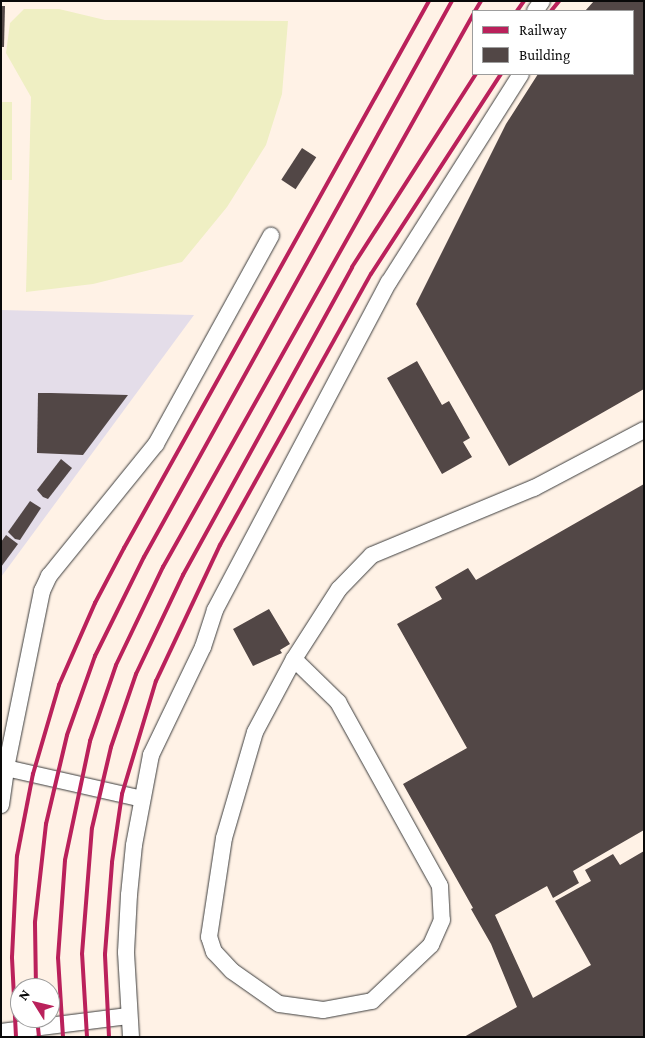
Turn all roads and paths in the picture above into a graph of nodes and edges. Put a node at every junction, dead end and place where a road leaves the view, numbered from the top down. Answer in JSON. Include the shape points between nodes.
{"nodes":[{"id":1,"x":520,"y":75,"type":"edge"},
{"id":2,"x":271,"y":236,"type":"dead end"},
{"id":3,"x":644,"y":430,"type":"edge"},
{"id":4,"x":294,"y":659,"type":"junction"},
{"id":5,"x":6,"y":768,"type":"junction"},
{"id":6,"x":142,"y":799,"type":"junction"},
{"id":7,"x":1,"y":805,"type":"edge"},
{"id":8,"x":128,"y":1016,"type":"junction"},
{"id":9,"x":1,"y":1032,"type":"edge"},
{"id":10,"x":131,"y":1037,"type":"edge"}],
"edges":[{"from":1,"to":6,"type":"lane","via":[[389,282],[215,610],[203,647],[151,755]]},
{"from":2,"to":5,"type":"lane","via":[[156,444],[49,576],[42,591]]},
{"from":3,"to":4,"type":"lane","via":[[534,488],[372,555],[339,589]]},
{"from":4,"to":4,"type":"lane","via":[[255,732],[224,838],[210,937],[214,952],[232,971],[278,1004],[322,1010],[372,1001],[431,945],[442,920],[440,886],[338,702]]},
{"from":5,"to":6,"type":"lane"},
{"from":5,"to":7,"type":"lane"},
{"from":6,"to":8,"type":"lane","via":[[129,895],[126,952]]},
{"from":8,"to":9,"type":"lane"},
{"from":8,"to":10,"type":"lane"}]}
